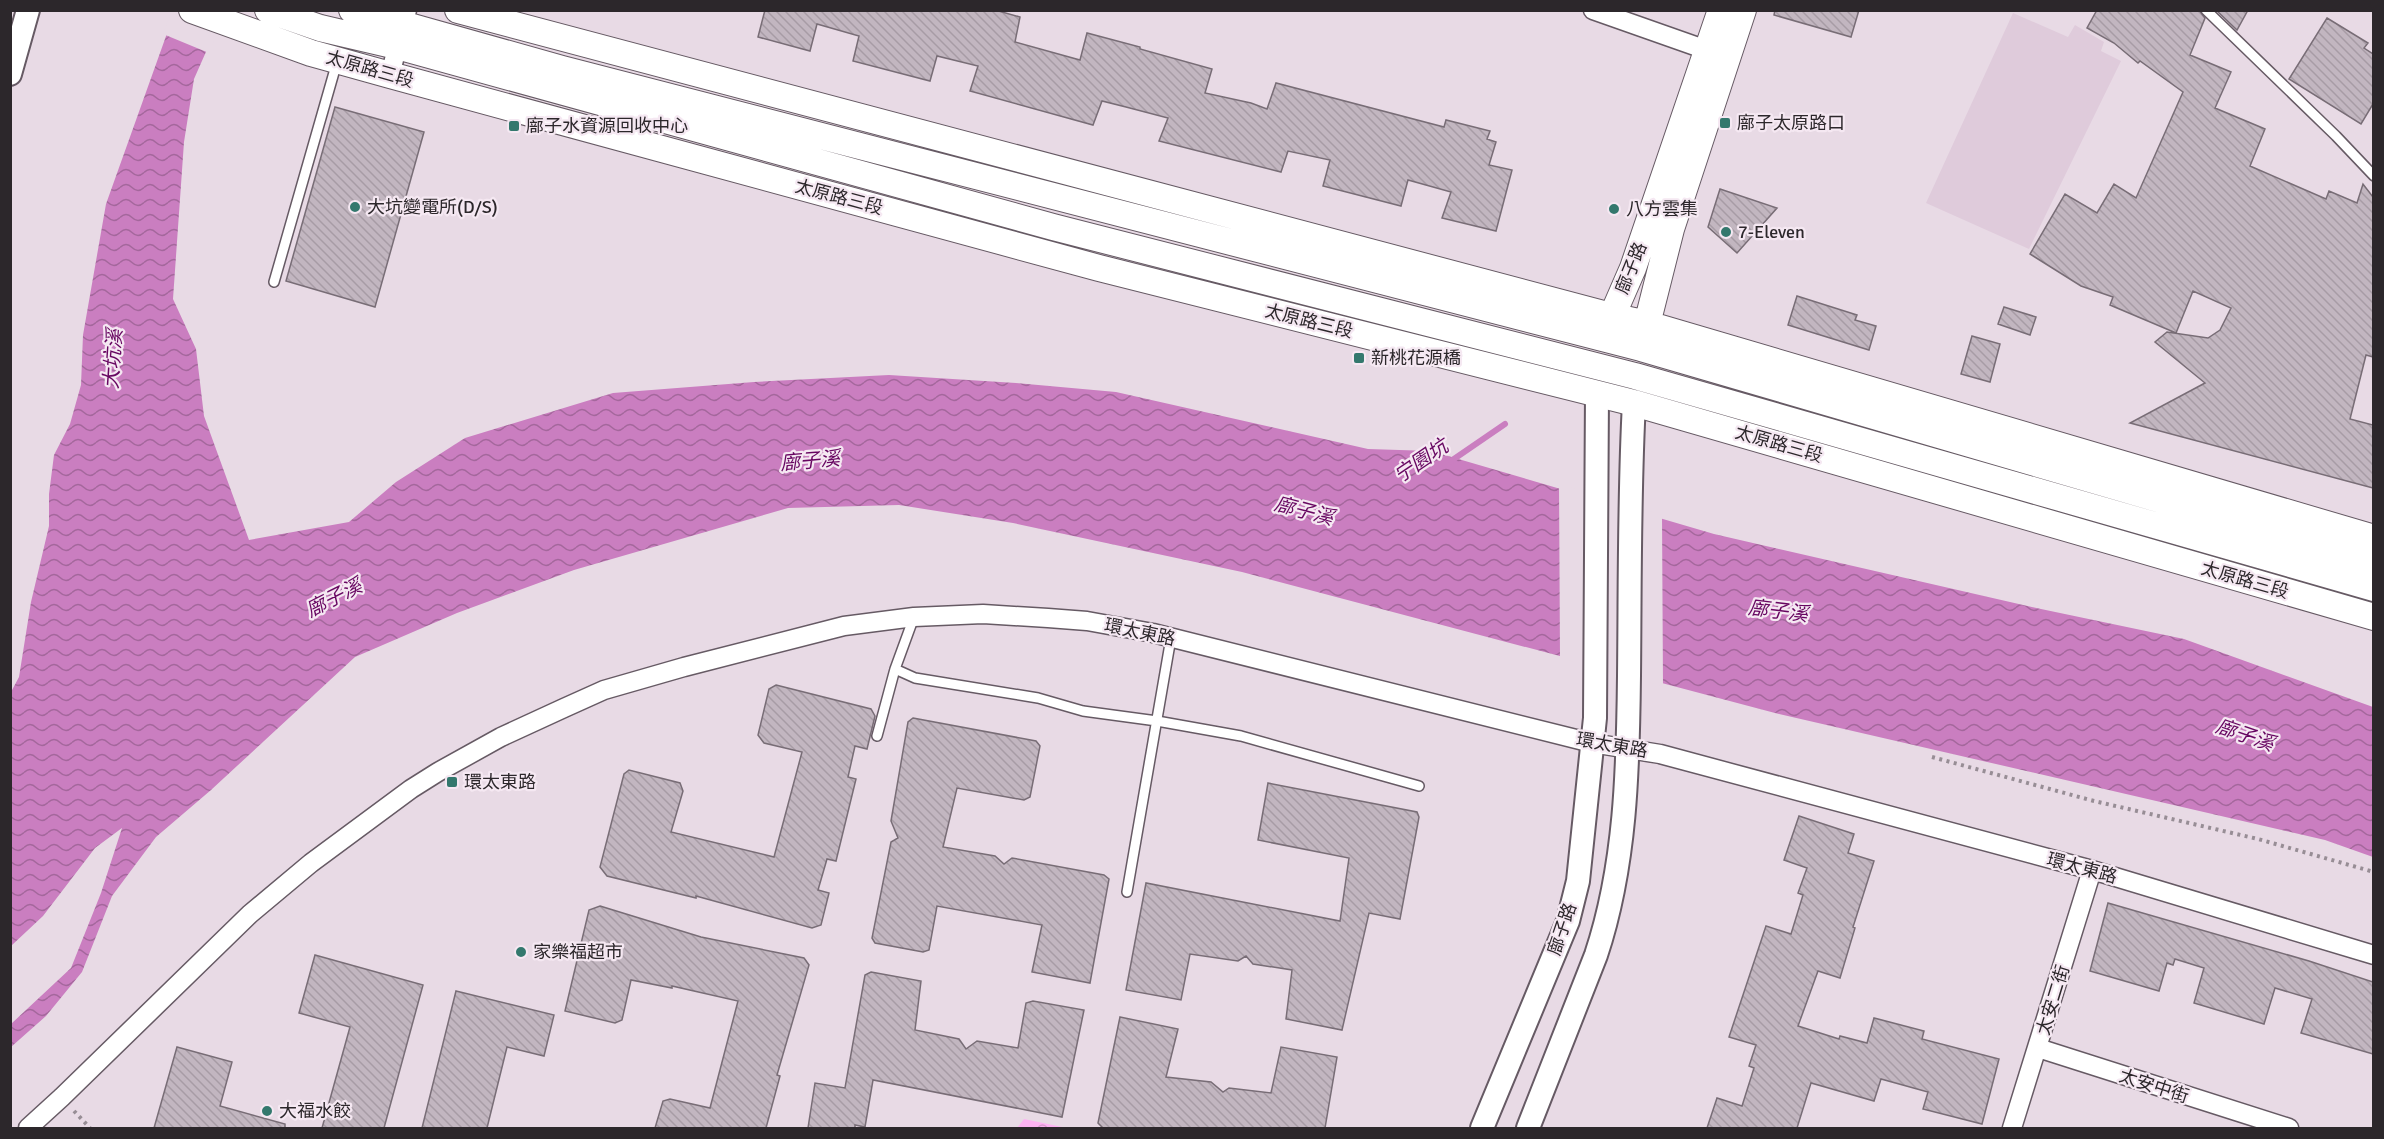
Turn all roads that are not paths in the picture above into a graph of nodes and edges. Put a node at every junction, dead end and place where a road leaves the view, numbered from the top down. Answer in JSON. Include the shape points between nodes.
{"nodes":[{"id":1,"x":28,"y":10,"type":"edge"},
{"id":2,"x":192,"y":10,"type":"edge"},
{"id":3,"x":268,"y":10,"type":"edge"},
{"id":4,"x":352,"y":10,"type":"edge"},
{"id":5,"x":458,"y":10,"type":"edge"},
{"id":6,"x":1593,"y":10,"type":"edge"},
{"id":7,"x":1721,"y":10,"type":"edge"},
{"id":8,"x":1743,"y":10,"type":"edge"},
{"id":9,"x":2206,"y":10,"type":"edge"},
{"id":10,"x":402,"y":27,"type":"edge"},
{"id":11,"x":1718,"y":54,"type":"junction"},
{"id":12,"x":338,"y":60,"type":"junction"},
{"id":13,"x":10,"y":74,"type":"edge"},
{"id":14,"x":390,"y":75,"type":"junction"},
{"id":15,"x":2373,"y":176,"type":"edge"},
{"id":16,"x":274,"y":282,"type":"dead end"},
{"id":17,"x":1607,"y":328,"type":"junction"},
{"id":18,"x":1644,"y":336,"type":"junction"},
{"id":19,"x":1635,"y":376,"type":"junction"},
{"id":20,"x":1598,"y":380,"type":"junction"},
{"id":21,"x":1634,"y":403,"type":"junction"},
{"id":22,"x":2373,"y":538,"type":"edge"},
{"id":23,"x":2373,"y":562,"type":"edge"},
{"id":24,"x":2373,"y":588,"type":"edge"},
{"id":25,"x":914,"y":616,"type":"junction"},
{"id":26,"x":2373,"y":617,"type":"edge"},
{"id":27,"x":1171,"y":638,"type":"junction"},
{"id":28,"x":895,"y":669,"type":"junction"},
{"id":29,"x":1157,"y":721,"type":"junction"},
{"id":30,"x":877,"y":736,"type":"dead end"},
{"id":31,"x":1628,"y":737,"type":"junction"},
{"id":32,"x":1592,"y":743,"type":"junction"},
{"id":33,"x":1419,"y":786,"type":"dead end"},
{"id":34,"x":2092,"y":870,"type":"junction"},
{"id":35,"x":1127,"y":892,"type":"dead end"},
{"id":36,"x":2373,"y":955,"type":"edge"},
{"id":37,"x":2038,"y":1048,"type":"junction"},
{"id":38,"x":2269,"y":1126,"type":"edge"},
{"id":39,"x":28,"y":1128,"type":"edge"},
{"id":40,"x":1482,"y":1128,"type":"edge"},
{"id":41,"x":1528,"y":1128,"type":"edge"},
{"id":42,"x":2012,"y":1128,"type":"edge"},
{"id":43,"x":2289,"y":1128,"type":"edge"}],
"edges":[{"from":1,"to":13,"type":"street"},
{"from":2,"to":12,"type":"main road","name":"太原路三段"},
{"from":3,"to":10,"type":"main road","name":"太原路三段","via":[[320,28]]},
{"from":4,"to":10,"type":"main road","name":"太原路三段"},
{"from":5,"to":17,"type":"main road","name":"太原路三段"},
{"from":6,"to":11,"type":"street"},
{"from":7,"to":11,"type":"main road","name":"廍子路"},
{"from":8,"to":11,"type":"main road","name":"廍子路"},
{"from":9,"to":15,"type":"lane"},
{"from":10,"to":14,"type":"street"},
{"from":10,"to":17,"type":"main road","name":"太原路三段"},
{"from":10,"to":20,"type":"main road","name":"太原路三段","via":[[1053,227]]},
{"from":11,"to":17,"type":"main road","name":"廍子路"},
{"from":11,"to":18,"type":"main road","name":"廍子路"},
{"from":12,"to":14,"type":"main road","name":"太原路三段"},
{"from":12,"to":16,"type":"lane"},
{"from":14,"to":20,"type":"main road","name":"太原路三段","via":[[1099,268]]},
{"from":17,"to":18,"type":"main road","name":"太原路三段"},
{"from":17,"to":20,"type":"main road","name":"廍子路"},
{"from":18,"to":19,"type":"main road","name":"廍子路"},
{"from":18,"to":22,"type":"main road","name":"太原路三段"},
{"from":18,"to":23,"type":"main road","name":"太原路三段"},
{"from":19,"to":20,"type":"main road","name":"太原路三段"},
{"from":19,"to":21,"type":"main road","name":"廍子路"},
{"from":19,"to":24,"type":"main road","name":"太原路三段"},
{"from":20,"to":21,"type":"main road","name":"太原路三段"},
{"from":20,"to":32,"type":"street","name":"廍子路"},
{"from":21,"to":26,"type":"main road","name":"太原路三段"},
{"from":21,"to":31,"type":"street","name":"廍子路"},
{"from":25,"to":27,"type":"street","name":"環太東路","via":[[983,614],[1087,621]]},
{"from":25,"to":28,"type":"lane"},
{"from":25,"to":39,"type":"street","name":"環太東路","via":[[844,626],[604,690],[438,771],[275,892]]},
{"from":27,"to":29,"type":"lane"},
{"from":27,"to":32,"type":"street","name":"環太東路"},
{"from":28,"to":29,"type":"lane","via":[[915,678],[1038,698],[1083,711]]},
{"from":28,"to":30,"type":"lane"},
{"from":29,"to":33,"type":"lane","via":[[1267,742]]},
{"from":29,"to":35,"type":"lane"},
{"from":31,"to":32,"type":"street","name":"環太東路"},
{"from":31,"to":34,"type":"street","name":"環太東路","via":[[1660,754]]},
{"from":31,"to":41,"type":"street","via":[[1621,845],[1606,926]]},
{"from":32,"to":40,"type":"street","name":"廍子路","via":[[1578,880],[1568,921]]},
{"from":34,"to":36,"type":"street","name":"環太東路"},
{"from":34,"to":37,"type":"street","name":"太安二街"},
{"from":37,"to":38,"type":"street","name":"太安中街"},
{"from":37,"to":42,"type":"street","name":"太安二街"},
{"from":38,"to":43,"type":"street","name":"太安中街"}]}
